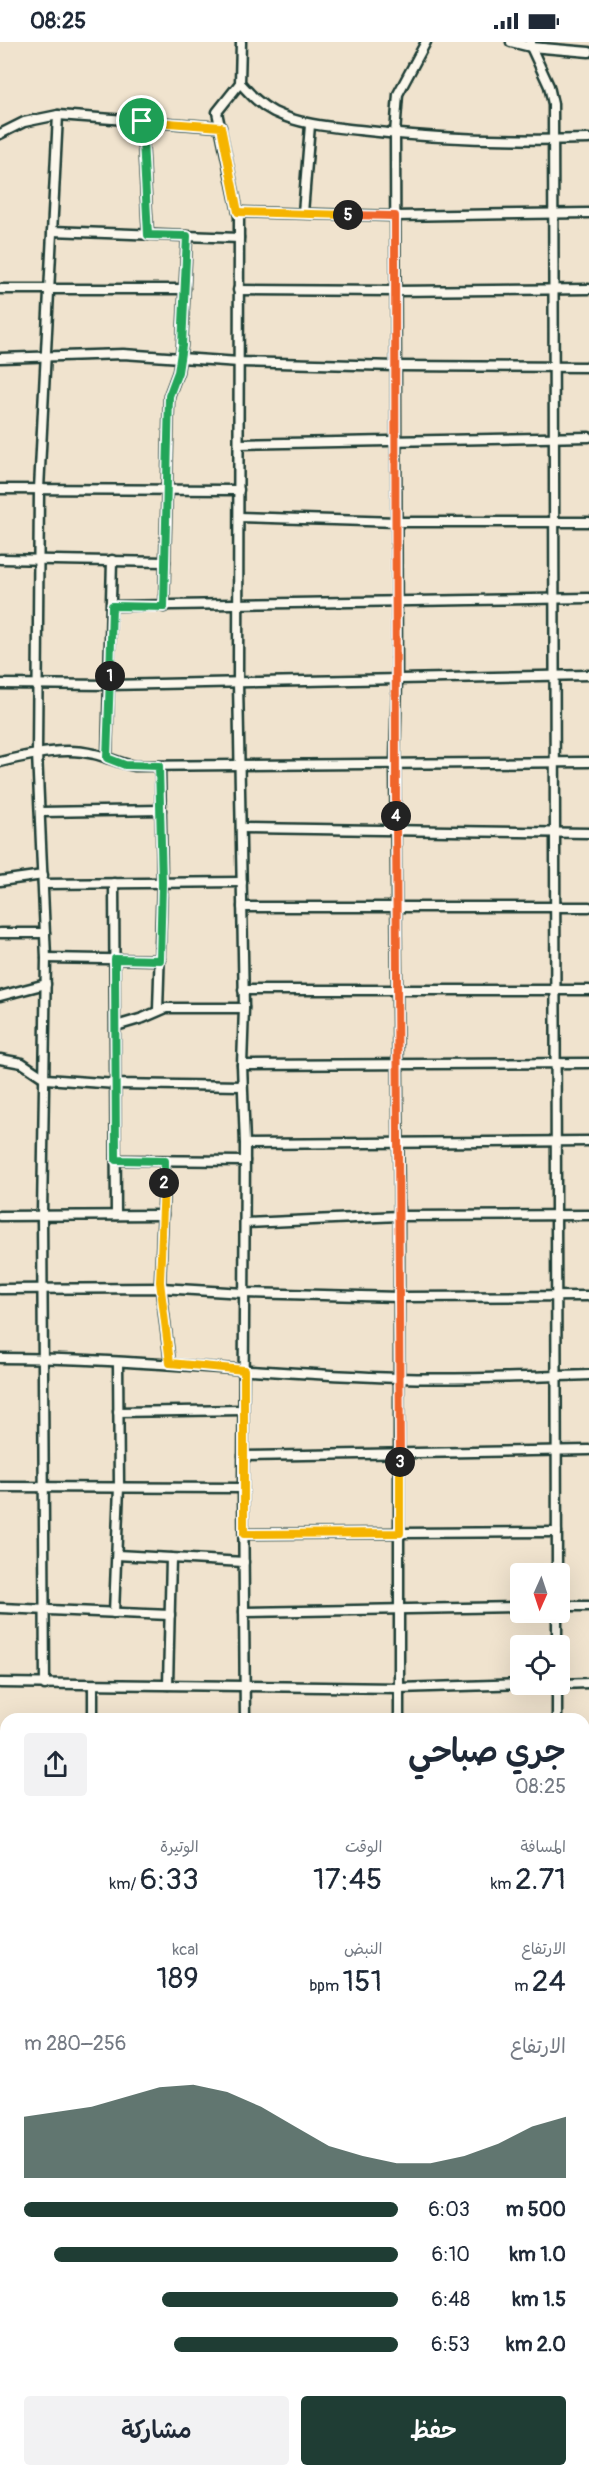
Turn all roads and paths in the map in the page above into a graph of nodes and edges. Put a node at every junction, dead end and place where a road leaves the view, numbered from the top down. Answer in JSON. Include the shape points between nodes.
{"nodes":[{"id":1,"x":241,"y":42,"type":"edge"},
{"id":2,"x":426,"y":42,"type":"edge"},
{"id":3,"x":511,"y":42,"type":"edge"},
{"id":4,"x":531,"y":44,"type":"edge"},
{"id":5,"x":589,"y":52,"type":"edge"},
{"id":6,"x":240,"y":83,"type":"junction"},
{"id":7,"x":58,"y":115,"type":"junction"},
{"id":8,"x":142,"y":121,"type":"junction"},
{"id":9,"x":310,"y":125,"type":"junction"},
{"id":10,"x":221,"y":127,"type":"junction"},
{"id":11,"x":0,"y":134,"type":"edge"},
{"id":12,"x":395,"y":134,"type":"junction"},
{"id":13,"x":589,"y":139,"type":"edge"},
{"id":14,"x":553,"y":140,"type":"junction"},
{"id":15,"x":238,"y":212,"type":"junction"},
{"id":16,"x":303,"y":213,"type":"junction"},
{"id":17,"x":589,"y":213,"type":"edge"},
{"id":18,"x":553,"y":214,"type":"junction"},
{"id":19,"x":395,"y":216,"type":"junction"},
{"id":20,"x":52,"y":231,"type":"junction"},
{"id":21,"x":148,"y":235,"type":"junction"},
{"id":22,"x":187,"y":236,"type":"junction"},
{"id":23,"x":239,"y":238,"type":"junction"},
{"id":24,"x":0,"y":289,"type":"edge"},
{"id":25,"x":185,"y":289,"type":"junction"},
{"id":26,"x":589,"y":289,"type":"edge"},
{"id":27,"x":49,"y":290,"type":"junction"},
{"id":28,"x":238,"y":290,"type":"junction"},
{"id":29,"x":553,"y":290,"type":"junction"},
{"id":30,"x":395,"y":291,"type":"junction"},
{"id":31,"x":46,"y":356,"type":"junction"},
{"id":32,"x":0,"y":358,"type":"edge"},
{"id":33,"x":180,"y":359,"type":"junction"},
{"id":34,"x":239,"y":362,"type":"junction"},
{"id":35,"x":396,"y":366,"type":"junction"},
{"id":36,"x":553,"y":367,"type":"junction"},
{"id":37,"x":589,"y":367,"type":"edge"},
{"id":38,"x":554,"y":437,"type":"junction"},
{"id":39,"x":589,"y":437,"type":"edge"},
{"id":40,"x":396,"y":441,"type":"junction"},
{"id":41,"x":240,"y":444,"type":"junction"},
{"id":42,"x":0,"y":489,"type":"edge"},
{"id":43,"x":39,"y":489,"type":"junction"},
{"id":44,"x":167,"y":490,"type":"junction"},
{"id":45,"x":239,"y":490,"type":"junction"},
{"id":46,"x":238,"y":517,"type":"junction"},
{"id":47,"x":397,"y":522,"type":"junction"},
{"id":48,"x":589,"y":522,"type":"edge"},
{"id":49,"x":554,"y":523,"type":"junction"},
{"id":50,"x":0,"y":559,"type":"edge"},
{"id":51,"x":39,"y":559,"type":"junction"},
{"id":52,"x":112,"y":560,"type":"junction"},
{"id":53,"x":165,"y":562,"type":"junction"},
{"id":54,"x":589,"y":598,"type":"edge"},
{"id":55,"x":554,"y":599,"type":"junction"},
{"id":56,"x":397,"y":601,"type":"junction"},
{"id":57,"x":238,"y":605,"type":"junction"},
{"id":58,"x":112,"y":606,"type":"junction"},
{"id":59,"x":164,"y":607,"type":"junction"},
{"id":60,"x":554,"y":675,"type":"junction"},
{"id":61,"x":589,"y":675,"type":"edge"},
{"id":62,"x":397,"y":678,"type":"junction"},
{"id":63,"x":238,"y":682,"type":"junction"},
{"id":64,"x":0,"y":684,"type":"edge"},
{"id":65,"x":110,"y":685,"type":"junction"},
{"id":66,"x":39,"y":686,"type":"junction"},
{"id":67,"x":38,"y":753,"type":"junction"},
{"id":68,"x":107,"y":758,"type":"junction"},
{"id":69,"x":0,"y":762,"type":"edge"},
{"id":70,"x":553,"y":762,"type":"junction"},
{"id":71,"x":589,"y":762,"type":"edge"},
{"id":72,"x":395,"y":763,"type":"junction"},
{"id":73,"x":239,"y":765,"type":"junction"},
{"id":74,"x":159,"y":766,"type":"junction"},
{"id":75,"x":161,"y":810,"type":"junction"},
{"id":76,"x":41,"y":812,"type":"junction"},
{"id":77,"x":242,"y":828,"type":"junction"},
{"id":78,"x":396,"y":830,"type":"junction"},
{"id":79,"x":555,"y":832,"type":"junction"},
{"id":80,"x":589,"y":833,"type":"edge"},
{"id":81,"x":43,"y":880,"type":"junction"},
{"id":82,"x":0,"y":881,"type":"edge"},
{"id":83,"x":242,"y":882,"type":"junction"},
{"id":84,"x":114,"y":883,"type":"junction"},
{"id":85,"x":162,"y":883,"type":"junction"},
{"id":86,"x":242,"y":907,"type":"junction"},
{"id":87,"x":396,"y":907,"type":"junction"},
{"id":88,"x":555,"y":907,"type":"junction"},
{"id":89,"x":589,"y":907,"type":"edge"},
{"id":90,"x":0,"y":933,"type":"edge"},
{"id":91,"x":45,"y":933,"type":"junction"},
{"id":92,"x":46,"y":958,"type":"junction"},
{"id":93,"x":115,"y":959,"type":"junction"},
{"id":94,"x":160,"y":960,"type":"junction"},
{"id":95,"x":46,"y":984,"type":"junction"},
{"id":96,"x":243,"y":990,"type":"junction"},
{"id":97,"x":555,"y":990,"type":"junction"},
{"id":98,"x":589,"y":990,"type":"edge"},
{"id":99,"x":396,"y":991,"type":"junction"},
{"id":100,"x":0,"y":996,"type":"edge"},
{"id":101,"x":244,"y":1008,"type":"junction"},
{"id":102,"x":158,"y":1010,"type":"junction"},
{"id":103,"x":116,"y":1026,"type":"junction"},
{"id":104,"x":0,"y":1059,"type":"edge"},
{"id":105,"x":555,"y":1064,"type":"junction"},
{"id":106,"x":589,"y":1064,"type":"edge"},
{"id":107,"x":242,"y":1065,"type":"junction"},
{"id":108,"x":396,"y":1065,"type":"junction"},
{"id":109,"x":46,"y":1079,"type":"junction"},
{"id":110,"x":116,"y":1084,"type":"junction"},
{"id":111,"x":242,"y":1086,"type":"junction"},
{"id":112,"x":589,"y":1141,"type":"edge"},
{"id":113,"x":556,"y":1142,"type":"junction"},
{"id":114,"x":397,"y":1143,"type":"junction"},
{"id":115,"x":245,"y":1144,"type":"junction"},
{"id":116,"x":116,"y":1160,"type":"junction"},
{"id":117,"x":165,"y":1161,"type":"junction"},
{"id":118,"x":245,"y":1161,"type":"junction"},
{"id":119,"x":556,"y":1214,"type":"junction"},
{"id":120,"x":116,"y":1215,"type":"junction"},
{"id":121,"x":163,"y":1215,"type":"junction"},
{"id":122,"x":589,"y":1215,"type":"edge"},
{"id":123,"x":0,"y":1216,"type":"edge"},
{"id":124,"x":42,"y":1216,"type":"junction"},
{"id":125,"x":399,"y":1216,"type":"junction"},
{"id":126,"x":245,"y":1223,"type":"junction"},
{"id":127,"x":161,"y":1288,"type":"junction"},
{"id":128,"x":0,"y":1289,"type":"edge"},
{"id":129,"x":45,"y":1290,"type":"junction"},
{"id":130,"x":244,"y":1293,"type":"junction"},
{"id":131,"x":589,"y":1296,"type":"edge"},
{"id":132,"x":399,"y":1297,"type":"junction"},
{"id":133,"x":556,"y":1297,"type":"junction"},
{"id":134,"x":0,"y":1358,"type":"edge"},
{"id":135,"x":43,"y":1358,"type":"junction"},
{"id":136,"x":118,"y":1362,"type":"junction"},
{"id":137,"x":170,"y":1363,"type":"junction"},
{"id":138,"x":244,"y":1370,"type":"junction"},
{"id":139,"x":589,"y":1375,"type":"edge"},
{"id":140,"x":556,"y":1376,"type":"junction"},
{"id":141,"x":399,"y":1378,"type":"junction"},
{"id":142,"x":243,"y":1410,"type":"junction"},
{"id":143,"x":118,"y":1412,"type":"junction"},
{"id":144,"x":556,"y":1450,"type":"junction"},
{"id":145,"x":589,"y":1450,"type":"edge"},
{"id":146,"x":400,"y":1454,"type":"junction"},
{"id":147,"x":243,"y":1456,"type":"junction"},
{"id":148,"x":0,"y":1487,"type":"edge"},
{"id":149,"x":45,"y":1487,"type":"junction"},
{"id":150,"x":119,"y":1487,"type":"junction"},
{"id":151,"x":243,"y":1488,"type":"junction"},
{"id":152,"x":557,"y":1532,"type":"junction"},
{"id":153,"x":400,"y":1533,"type":"junction"},
{"id":154,"x":244,"y":1534,"type":"junction"},
{"id":155,"x":117,"y":1555,"type":"junction"},
{"id":156,"x":171,"y":1558,"type":"junction"},
{"id":157,"x":244,"y":1562,"type":"junction"},
{"id":158,"x":557,"y":1563,"type":"edge"},
{"id":159,"x":570,"y":1606,"type":"edge"},
{"id":160,"x":589,"y":1606,"type":"edge"},
{"id":161,"x":510,"y":1607,"type":"edge"},
{"id":162,"x":0,"y":1608,"type":"edge"},
{"id":163,"x":45,"y":1609,"type":"junction"},
{"id":164,"x":399,"y":1610,"type":"junction"},
{"id":165,"x":244,"y":1612,"type":"junction"},
{"id":166,"x":114,"y":1613,"type":"junction"},
{"id":167,"x":170,"y":1615,"type":"junction"},
{"id":168,"x":0,"y":1683,"type":"edge"},
{"id":169,"x":589,"y":1683,"type":"edge"},
{"id":170,"x":570,"y":1684,"type":"edge"},
{"id":171,"x":45,"y":1685,"type":"junction"},
{"id":172,"x":93,"y":1685,"type":"junction"},
{"id":173,"x":168,"y":1685,"type":"junction"},
{"id":174,"x":245,"y":1685,"type":"junction"},
{"id":175,"x":510,"y":1685,"type":"edge"},
{"id":176,"x":399,"y":1688,"type":"junction"},
{"id":177,"x":558,"y":1695,"type":"edge"},
{"id":178,"x":93,"y":1713,"type":"edge"},
{"id":179,"x":245,"y":1713,"type":"edge"},
{"id":180,"x":399,"y":1713,"type":"edge"},
{"id":181,"x":557,"y":1713,"type":"edge"}],
"edges":[{"from":1,"to":6,"type":"street"},
{"from":2,"to":12,"type":"street","via":[[398,94]]},
{"from":3,"to":4,"type":"street"},
{"from":4,"to":5,"type":"street"},
{"from":4,"to":14,"type":"street","via":[[549,86]]},
{"from":6,"to":9,"type":"street","via":[[258,104]]},
{"from":6,"to":10,"type":"street","via":[[217,112]]},
{"from":7,"to":8,"type":"street"},
{"from":7,"to":11,"type":"street","via":[[24,122]]},
{"from":7,"to":20,"type":"street"},
{"from":8,"to":10,"type":"street"},
{"from":8,"to":21,"type":"street"},
{"from":9,"to":12,"type":"street"},
{"from":9,"to":16,"type":"street"},
{"from":10,"to":15,"type":"street"},
{"from":12,"to":14,"type":"street"},
{"from":12,"to":19,"type":"street"},
{"from":13,"to":14,"type":"street"},
{"from":14,"to":18,"type":"street"},
{"from":15,"to":16,"type":"street"},
{"from":15,"to":23,"type":"street"},
{"from":16,"to":19,"type":"street"},
{"from":17,"to":18,"type":"street"},
{"from":18,"to":19,"type":"street"},
{"from":18,"to":29,"type":"street"},
{"from":19,"to":30,"type":"street"},
{"from":20,"to":21,"type":"street"},
{"from":20,"to":27,"type":"street"},
{"from":21,"to":22,"type":"street"},
{"from":22,"to":23,"type":"street"},
{"from":22,"to":25,"type":"street"},
{"from":23,"to":28,"type":"street"},
{"from":24,"to":27,"type":"street"},
{"from":25,"to":27,"type":"street"},
{"from":25,"to":33,"type":"street"},
{"from":26,"to":29,"type":"street"},
{"from":27,"to":31,"type":"street"},
{"from":28,"to":30,"type":"street"},
{"from":28,"to":34,"type":"street"},
{"from":29,"to":30,"type":"street"},
{"from":29,"to":36,"type":"street"},
{"from":30,"to":35,"type":"street"},
{"from":31,"to":32,"type":"street"},
{"from":31,"to":33,"type":"street","via":[[123,354]]},
{"from":31,"to":43,"type":"street"},
{"from":33,"to":34,"type":"street"},
{"from":33,"to":44,"type":"street","via":[[169,396]]},
{"from":34,"to":35,"type":"street"},
{"from":34,"to":41,"type":"street"},
{"from":35,"to":36,"type":"street"},
{"from":35,"to":40,"type":"street"},
{"from":36,"to":37,"type":"street"},
{"from":36,"to":38,"type":"street"},
{"from":38,"to":39,"type":"street"},
{"from":38,"to":40,"type":"street"},
{"from":38,"to":49,"type":"street"},
{"from":40,"to":41,"type":"street"},
{"from":40,"to":47,"type":"street"},
{"from":41,"to":45,"type":"street"},
{"from":42,"to":43,"type":"street"},
{"from":43,"to":44,"type":"street"},
{"from":43,"to":51,"type":"street"},
{"from":44,"to":45,"type":"street"},
{"from":44,"to":53,"type":"street"},
{"from":45,"to":46,"type":"street"},
{"from":46,"to":47,"type":"street"},
{"from":46,"to":57,"type":"street"},
{"from":47,"to":49,"type":"street"},
{"from":47,"to":56,"type":"street"},
{"from":48,"to":49,"type":"street"},
{"from":49,"to":55,"type":"street"},
{"from":50,"to":51,"type":"street"},
{"from":51,"to":52,"type":"street"},
{"from":51,"to":66,"type":"street"},
{"from":52,"to":53,"type":"street"},
{"from":52,"to":58,"type":"street"},
{"from":53,"to":59,"type":"street"},
{"from":54,"to":55,"type":"street"},
{"from":55,"to":56,"type":"street"},
{"from":55,"to":60,"type":"street"},
{"from":56,"to":57,"type":"street"},
{"from":56,"to":62,"type":"street"},
{"from":57,"to":59,"type":"street"},
{"from":57,"to":63,"type":"street"},
{"from":58,"to":59,"type":"street"},
{"from":58,"to":65,"type":"street"},
{"from":60,"to":61,"type":"street"},
{"from":60,"to":62,"type":"street"},
{"from":60,"to":70,"type":"street"},
{"from":62,"to":63,"type":"street"},
{"from":62,"to":72,"type":"street"},
{"from":63,"to":65,"type":"street"},
{"from":63,"to":73,"type":"street"},
{"from":64,"to":66,"type":"street"},
{"from":65,"to":66,"type":"street"},
{"from":65,"to":68,"type":"street"},
{"from":66,"to":67,"type":"street"},
{"from":67,"to":68,"type":"street","via":[[87,752]]},
{"from":67,"to":69,"type":"street"},
{"from":67,"to":76,"type":"street"},
{"from":68,"to":74,"type":"street","via":[[125,765]]},
{"from":70,"to":71,"type":"street"},
{"from":70,"to":72,"type":"street"},
{"from":70,"to":79,"type":"street"},
{"from":72,"to":73,"type":"street"},
{"from":72,"to":78,"type":"street"},
{"from":73,"to":74,"type":"street"},
{"from":73,"to":77,"type":"street"},
{"from":74,"to":75,"type":"street"},
{"from":75,"to":76,"type":"street"},
{"from":75,"to":85,"type":"street"},
{"from":76,"to":81,"type":"street"},
{"from":77,"to":78,"type":"street"},
{"from":77,"to":83,"type":"street"},
{"from":78,"to":79,"type":"street"},
{"from":78,"to":87,"type":"street"},
{"from":79,"to":80,"type":"street"},
{"from":79,"to":88,"type":"street"},
{"from":81,"to":82,"type":"street"},
{"from":81,"to":84,"type":"street"},
{"from":81,"to":91,"type":"street"},
{"from":83,"to":85,"type":"street"},
{"from":83,"to":86,"type":"street"},
{"from":84,"to":85,"type":"street"},
{"from":84,"to":93,"type":"street"},
{"from":85,"to":94,"type":"street"},
{"from":86,"to":87,"type":"street"},
{"from":86,"to":96,"type":"street"},
{"from":87,"to":88,"type":"street"},
{"from":87,"to":99,"type":"street"},
{"from":88,"to":89,"type":"street"},
{"from":88,"to":97,"type":"street"},
{"from":90,"to":91,"type":"street"},
{"from":91,"to":92,"type":"street"},
{"from":92,"to":93,"type":"street"},
{"from":92,"to":95,"type":"street"},
{"from":93,"to":94,"type":"street"},
{"from":93,"to":103,"type":"street"},
{"from":94,"to":102,"type":"street"},
{"from":95,"to":100,"type":"street"},
{"from":95,"to":109,"type":"street"},
{"from":96,"to":99,"type":"street"},
{"from":96,"to":101,"type":"street"},
{"from":97,"to":98,"type":"street"},
{"from":97,"to":99,"type":"street"},
{"from":97,"to":105,"type":"street"},
{"from":99,"to":108,"type":"street"},
{"from":101,"to":102,"type":"street"},
{"from":101,"to":107,"type":"street"},
{"from":102,"to":103,"type":"street"},
{"from":103,"to":110,"type":"street"},
{"from":104,"to":109,"type":"street","via":[[22,1063]]},
{"from":105,"to":106,"type":"street"},
{"from":105,"to":108,"type":"street"},
{"from":105,"to":113,"type":"street"},
{"from":107,"to":108,"type":"street"},
{"from":107,"to":111,"type":"street"},
{"from":108,"to":114,"type":"street"},
{"from":109,"to":110,"type":"street"},
{"from":109,"to":124,"type":"street"},
{"from":110,"to":111,"type":"street"},
{"from":110,"to":116,"type":"street"},
{"from":111,"to":115,"type":"street"},
{"from":112,"to":113,"type":"street"},
{"from":113,"to":114,"type":"street"},
{"from":113,"to":119,"type":"street"},
{"from":114,"to":115,"type":"street"},
{"from":114,"to":125,"type":"street"},
{"from":115,"to":118,"type":"street"},
{"from":116,"to":117,"type":"street"},
{"from":116,"to":120,"type":"street"},
{"from":117,"to":118,"type":"street"},
{"from":117,"to":121,"type":"street"},
{"from":118,"to":126,"type":"street"},
{"from":119,"to":122,"type":"street"},
{"from":119,"to":125,"type":"street"},
{"from":119,"to":133,"type":"street"},
{"from":120,"to":121,"type":"street"},
{"from":120,"to":124,"type":"street"},
{"from":121,"to":127,"type":"street"},
{"from":123,"to":124,"type":"street"},
{"from":124,"to":129,"type":"street"},
{"from":125,"to":126,"type":"street"},
{"from":125,"to":132,"type":"street"},
{"from":126,"to":130,"type":"street"},
{"from":127,"to":129,"type":"street"},
{"from":127,"to":130,"type":"street"},
{"from":127,"to":137,"type":"street"},
{"from":128,"to":129,"type":"street"},
{"from":129,"to":135,"type":"street"},
{"from":130,"to":132,"type":"street"},
{"from":130,"to":138,"type":"street"},
{"from":131,"to":133,"type":"street"},
{"from":132,"to":133,"type":"street"},
{"from":132,"to":141,"type":"street"},
{"from":133,"to":140,"type":"street"},
{"from":134,"to":135,"type":"street"},
{"from":135,"to":136,"type":"street"},
{"from":135,"to":149,"type":"street"},
{"from":136,"to":137,"type":"street"},
{"from":136,"to":143,"type":"street"},
{"from":137,"to":138,"type":"street"},
{"from":138,"to":141,"type":"street"},
{"from":138,"to":142,"type":"street"},
{"from":139,"to":140,"type":"street"},
{"from":140,"to":141,"type":"street"},
{"from":140,"to":144,"type":"street"},
{"from":141,"to":146,"type":"street"},
{"from":142,"to":143,"type":"street"},
{"from":142,"to":147,"type":"street"},
{"from":143,"to":150,"type":"street"},
{"from":144,"to":145,"type":"street"},
{"from":144,"to":146,"type":"street"},
{"from":144,"to":152,"type":"street"},
{"from":146,"to":147,"type":"street"},
{"from":146,"to":153,"type":"street"},
{"from":147,"to":151,"type":"street"},
{"from":148,"to":149,"type":"street"},
{"from":149,"to":150,"type":"street"},
{"from":149,"to":163,"type":"street"},
{"from":150,"to":151,"type":"street"},
{"from":150,"to":155,"type":"street"},
{"from":151,"to":154,"type":"street"},
{"from":152,"to":153,"type":"street"},
{"from":152,"to":158,"type":"street"},
{"from":153,"to":154,"type":"street"},
{"from":153,"to":164,"type":"street"},
{"from":154,"to":157,"type":"street"},
{"from":155,"to":156,"type":"street"},
{"from":155,"to":166,"type":"street"},
{"from":156,"to":157,"type":"street"},
{"from":156,"to":167,"type":"street"},
{"from":157,"to":165,"type":"street"},
{"from":159,"to":160,"type":"street"},
{"from":161,"to":164,"type":"street"},
{"from":162,"to":163,"type":"street"},
{"from":163,"to":166,"type":"street"},
{"from":163,"to":171,"type":"street"},
{"from":164,"to":165,"type":"street"},
{"from":164,"to":176,"type":"street"},
{"from":165,"to":174,"type":"street"},
{"from":166,"to":167,"type":"street"},
{"from":167,"to":173,"type":"street"},
{"from":168,"to":171,"type":"street"},
{"from":169,"to":170,"type":"street"},
{"from":171,"to":172,"type":"street"},
{"from":172,"to":173,"type":"street"},
{"from":172,"to":178,"type":"street"},
{"from":173,"to":174,"type":"street"},
{"from":174,"to":176,"type":"street"},
{"from":174,"to":179,"type":"street"},
{"from":175,"to":176,"type":"street"},
{"from":176,"to":180,"type":"street"},
{"from":177,"to":181,"type":"street"}]}
